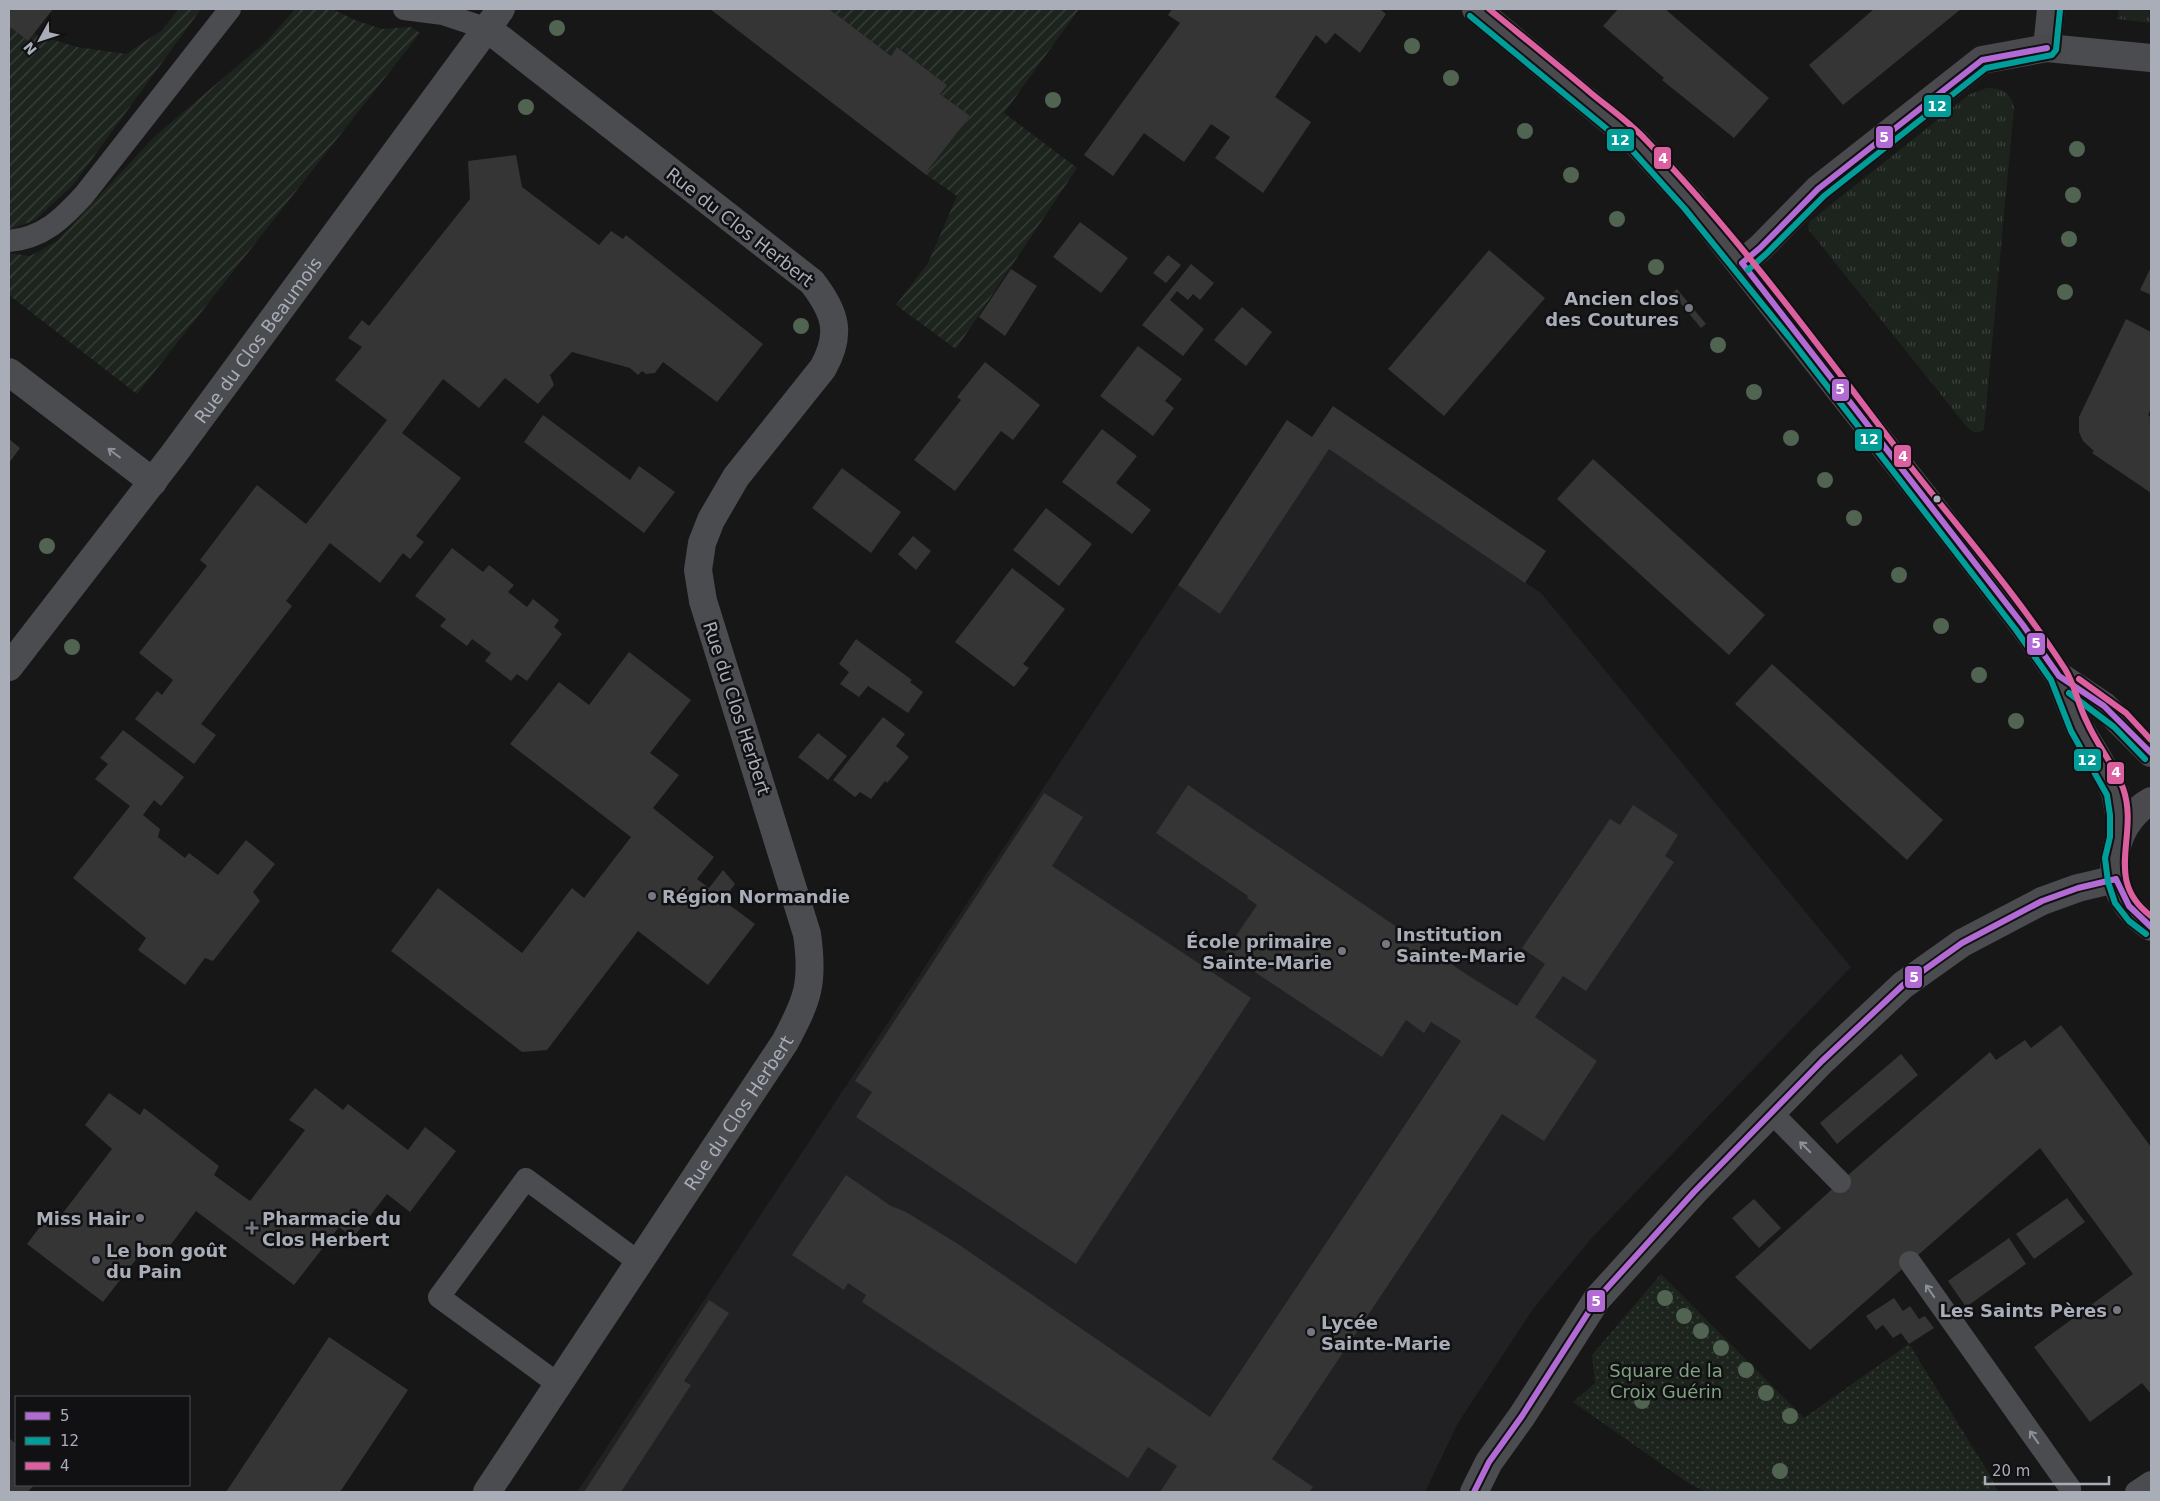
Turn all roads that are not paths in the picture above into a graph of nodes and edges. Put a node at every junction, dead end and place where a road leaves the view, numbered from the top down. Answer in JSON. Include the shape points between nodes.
{"nodes":[{"id":1,"x":230,"y":9,"type":"edge"},
{"id":2,"x":404,"y":9,"type":"edge"},
{"id":3,"x":1476,"y":9,"type":"edge"},
{"id":4,"x":2050,"y":9,"type":"edge"},
{"id":5,"x":494,"y":19,"type":"edge"},
{"id":6,"x":2047,"y":48,"type":"junction"},
{"id":7,"x":2151,"y":58,"type":"edge"},
{"id":8,"x":9,"y":240,"type":"edge"},
{"id":9,"x":1742,"y":263,"type":"junction"},
{"id":10,"x":9,"y":372,"type":"edge"},
{"id":11,"x":153,"y":482,"type":"junction"},
{"id":12,"x":9,"y":667,"type":"edge"},
{"id":13,"x":2058,"y":676,"type":"junction"},
{"id":14,"x":2151,"y":753,"type":"edge"},
{"id":15,"x":2151,"y":801,"type":"edge"},
{"id":16,"x":2118,"y":838,"type":"junction"},
{"id":17,"x":2116,"y":879,"type":"junction"},
{"id":18,"x":2151,"y":927,"type":"edge"},
{"id":19,"x":1771,"y":1112,"type":"junction"},
{"id":20,"x":1840,"y":1182,"type":"dead end"},
{"id":21,"x":1910,"y":1262,"type":"dead end"},
{"id":22,"x":640,"y":1263,"type":"junction"},
{"id":23,"x":558,"y":1384,"type":"junction"},
{"id":24,"x":2151,"y":1482,"type":"edge"},
{"id":25,"x":487,"y":1492,"type":"edge"},
{"id":26,"x":1474,"y":1492,"type":"edge"},
{"id":27,"x":2070,"y":1492,"type":"edge"},
{"id":28,"x":2136,"y":1492,"type":"edge"}],
"edges":[{"from":1,"to":8,"type":"lane","via":[[63,218],[46,231],[23,240]]},
{"from":2,"to":5,"type":"lane"},
{"from":3,"to":9,"type":"main road","via":[[1636,142]]},
{"from":4,"to":6,"type":"street"},
{"from":5,"to":11,"type":"street","name":"Rue du Clos Beaumois"},
{"from":5,"to":22,"type":"street","name":"Rue du Clos Herbert","via":[[812,282],[825,298],[835,335],[833,351],[823,368],[722,499],[702,544],[698,570],[703,601],[807,934],[811,965],[808,991],[785,1042]]},
{"from":6,"to":7,"type":"street"},
{"from":6,"to":9,"type":"main road","via":[[1982,60],[1818,189]]},
{"from":9,"to":13,"type":"main road","via":[[2023,625]]},
{"from":11,"to":10,"type":"street","one_way":true},
{"from":11,"to":12,"type":"street","name":"Rue du Clos Beaumois"},
{"from":13,"to":14,"type":"main road","via":[[2104,706]]},
{"from":13,"to":16,"type":"main road","via":[[2079,727],[2115,792],[2119,814]]},
{"from":15,"to":16,"type":"main road","via":[[2129,820]]},
{"from":16,"to":17,"type":"main road","via":[[2114,858]]},
{"from":17,"to":18,"type":"main road","via":[[2126,904]]},
{"from":17,"to":19,"type":"street","via":[[2042,901],[1962,943],[1904,984]]},
{"from":20,"to":19,"type":"lane","one_way":true},
{"from":19,"to":26,"type":"street","via":[[1597,1299],[1489,1462]]},
{"from":27,"to":21,"type":"lane","one_way":true},
{"from":22,"to":23,"type":"street","name":"Rue du Clos Herbert"},
{"from":22,"to":23,"type":"lane","via":[[526,1179],[439,1297]]},
{"from":23,"to":25,"type":"street","name":"Rue du Clos Herbert"},
{"from":24,"to":28,"type":"lane"}]}
